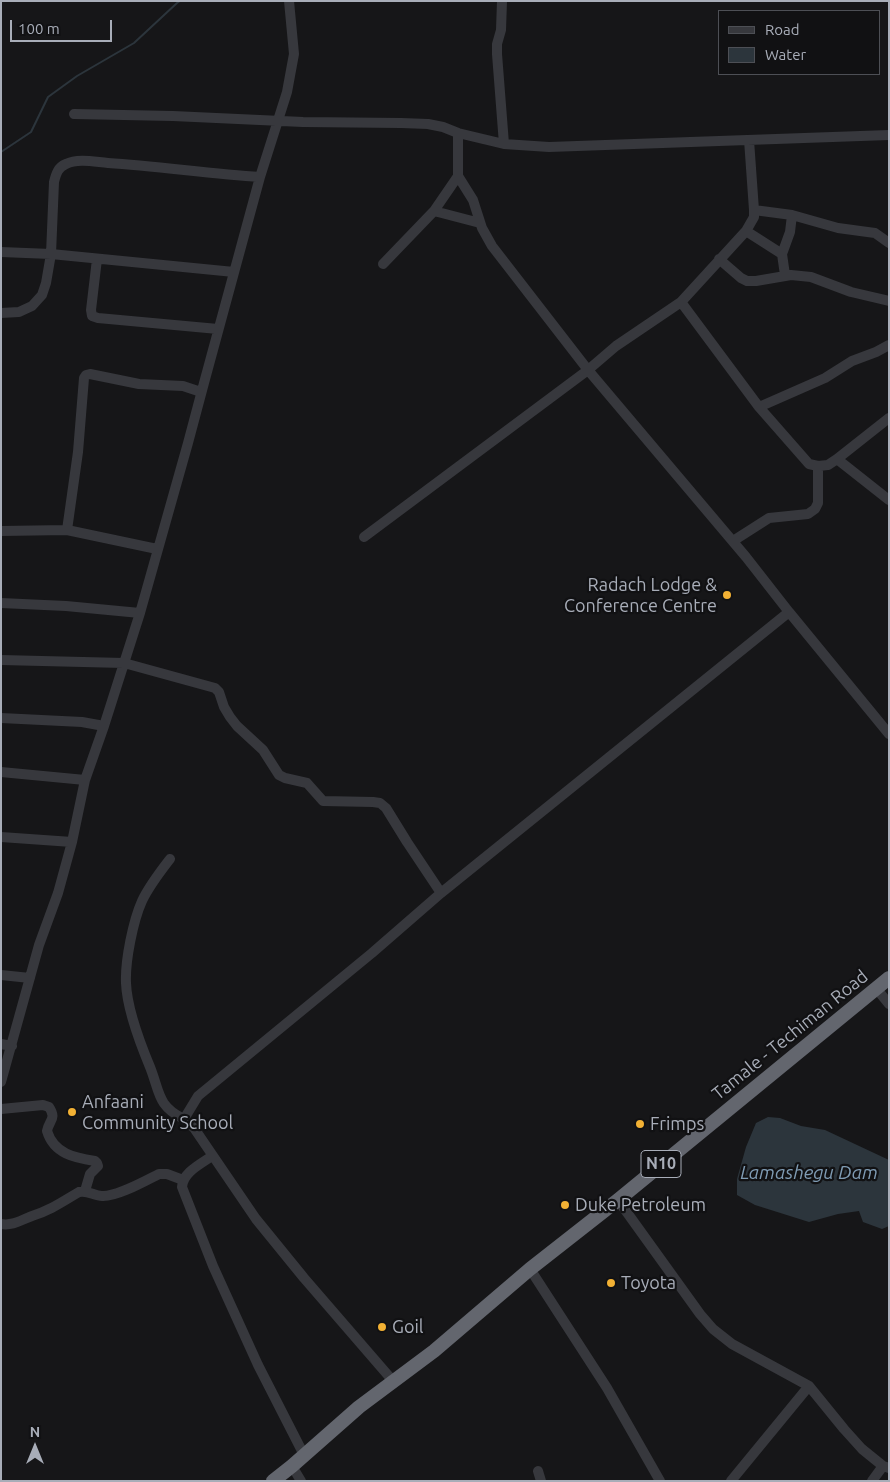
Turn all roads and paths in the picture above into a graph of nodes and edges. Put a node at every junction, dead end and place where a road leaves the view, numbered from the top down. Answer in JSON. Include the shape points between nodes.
{"nodes":[{"id":1,"x":289,"y":1,"type":"edge"},
{"id":2,"x":502,"y":1,"type":"edge"},
{"id":3,"x":74,"y":114,"type":"dead end"},
{"id":4,"x":279,"y":121,"type":"junction"},
{"id":5,"x":458,"y":133,"type":"junction"},
{"id":6,"x":889,"y":134,"type":"edge"},
{"id":7,"x":749,"y":140,"type":"junction"},
{"id":8,"x":504,"y":144,"type":"junction"},
{"id":9,"x":458,"y":176,"type":"junction"},
{"id":10,"x":260,"y":177,"type":"junction"},
{"id":11,"x":754,"y":210,"type":"junction"},
{"id":12,"x":434,"y":211,"type":"junction"},
{"id":13,"x":792,"y":215,"type":"junction"},
{"id":14,"x":480,"y":223,"type":"junction"},
{"id":15,"x":746,"y":231,"type":"junction"},
{"id":16,"x":889,"y":243,"type":"edge"},
{"id":17,"x":1,"y":252,"type":"edge"},
{"id":18,"x":51,"y":254,"type":"junction"},
{"id":19,"x":782,"y":254,"type":"junction"},
{"id":20,"x":97,"y":259,"type":"junction"},
{"id":21,"x":719,"y":259,"type":"junction"},
{"id":22,"x":383,"y":264,"type":"dead end"},
{"id":23,"x":234,"y":272,"type":"junction"},
{"id":24,"x":785,"y":275,"type":"junction"},
{"id":25,"x":889,"y":301,"type":"edge"},
{"id":26,"x":681,"y":302,"type":"junction"},
{"id":27,"x":1,"y":313,"type":"edge"},
{"id":28,"x":218,"y":329,"type":"junction"},
{"id":29,"x":889,"y":345,"type":"edge"},
{"id":30,"x":588,"y":370,"type":"junction"},
{"id":31,"x":201,"y":392,"type":"junction"},
{"id":32,"x":759,"y":408,"type":"junction"},
{"id":33,"x":889,"y":418,"type":"edge"},
{"id":34,"x":838,"y":459,"type":"junction"},
{"id":35,"x":818,"y":466,"type":"junction"},
{"id":36,"x":889,"y":500,"type":"edge"},
{"id":37,"x":67,"y":530,"type":"junction"},
{"id":38,"x":1,"y":531,"type":"edge"},
{"id":39,"x":364,"y":537,"type":"dead end"},
{"id":40,"x":733,"y":541,"type":"junction"},
{"id":41,"x":158,"y":549,"type":"junction"},
{"id":42,"x":1,"y":603,"type":"edge"},
{"id":43,"x":789,"y":612,"type":"junction"},
{"id":44,"x":140,"y":613,"type":"junction"},
{"id":45,"x":1,"y":660,"type":"edge"},
{"id":46,"x":124,"y":663,"type":"junction"},
{"id":47,"x":1,"y":718,"type":"edge"},
{"id":48,"x":104,"y":726,"type":"junction"},
{"id":49,"x":889,"y":734,"type":"edge"},
{"id":50,"x":1,"y":772,"type":"edge"},
{"id":51,"x":85,"y":780,"type":"junction"},
{"id":52,"x":1,"y":838,"type":"edge"},
{"id":53,"x":72,"y":842,"type":"junction"},
{"id":54,"x":170,"y":859,"type":"dead end"},
{"id":55,"x":442,"y":893,"type":"junction"},
{"id":56,"x":1,"y":975,"type":"edge"},
{"id":57,"x":30,"y":978,"type":"junction"},
{"id":58,"x":889,"y":978,"type":"edge"},
{"id":59,"x":876,"y":988,"type":"junction"},
{"id":60,"x":889,"y":1004,"type":"edge"},
{"id":61,"x":1,"y":1044,"type":"edge"},
{"id":62,"x":12,"y":1046,"type":"junction"},
{"id":63,"x":1,"y":1082,"type":"edge"},
{"id":64,"x":1,"y":1109,"type":"edge"},
{"id":65,"x":184,"y":1119,"type":"junction"},
{"id":66,"x":212,"y":1156,"type":"junction"},
{"id":67,"x":182,"y":1180,"type":"junction"},
{"id":68,"x":85,"y":1191,"type":"junction"},
{"id":69,"x":618,"y":1200,"type":"junction"},
{"id":70,"x":1,"y":1224,"type":"edge"},
{"id":71,"x":530,"y":1269,"type":"junction"},
{"id":72,"x":393,"y":1381,"type":"junction"},
{"id":73,"x":809,"y":1386,"type":"junction"},
{"id":74,"x":304,"y":1455,"type":"junction"},
{"id":75,"x":292,"y":1466,"type":"junction"},
{"id":76,"x":886,"y":1467,"type":"edge"},
{"id":77,"x":273,"y":1481,"type":"edge"},
{"id":78,"x":301,"y":1481,"type":"edge"},
{"id":79,"x":660,"y":1481,"type":"edge"},
{"id":80,"x":730,"y":1481,"type":"edge"},
{"id":81,"x":872,"y":1481,"type":"edge"}],
"edges":[{"from":1,"to":4,"type":"street","via":[[294,54]]},
{"from":2,"to":8,"type":"street","via":[[497,54]]},
{"from":3,"to":4,"type":"street"},
{"from":4,"to":5,"type":"street","via":[[428,124]]},
{"from":4,"to":10,"type":"street"},
{"from":5,"to":8,"type":"street"},
{"from":5,"to":9,"type":"street"},
{"from":6,"to":7,"type":"street"},
{"from":7,"to":8,"type":"street","via":[[549,147]]},
{"from":7,"to":11,"type":"street"},
{"from":9,"to":12,"type":"street"},
{"from":9,"to":14,"type":"street","via":[[472,200]]},
{"from":10,"to":18,"type":"street","via":[[142,165],[66,163],[60,167],[54,182]]},
{"from":10,"to":23,"type":"street"},
{"from":11,"to":13,"type":"street"},
{"from":11,"to":15,"type":"street"},
{"from":12,"to":14,"type":"street"},
{"from":12,"to":22,"type":"street"},
{"from":13,"to":16,"type":"street","via":[[838,228],[875,233]]},
{"from":13,"to":19,"type":"street"},
{"from":14,"to":30,"type":"street","via":[[492,246]]},
{"from":15,"to":19,"type":"street"},
{"from":15,"to":21,"type":"street"},
{"from":17,"to":18,"type":"street"},
{"from":18,"to":20,"type":"street"},
{"from":18,"to":27,"type":"street","via":[[42,295],[32,306],[19,312]]},
{"from":19,"to":24,"type":"street"},
{"from":20,"to":23,"type":"street"},
{"from":20,"to":28,"type":"street","via":[[92,316]]},
{"from":21,"to":24,"type":"street","via":[[747,281]]},
{"from":21,"to":26,"type":"street"},
{"from":23,"to":28,"type":"street"},
{"from":24,"to":25,"type":"street","via":[[811,277],[851,292]]},
{"from":26,"to":30,"type":"street","via":[[616,346]]},
{"from":26,"to":32,"type":"street"},
{"from":28,"to":31,"type":"street"},
{"from":29,"to":32,"type":"street"},
{"from":30,"to":39,"type":"street"},
{"from":30,"to":40,"type":"street"},
{"from":31,"to":37,"type":"street","via":[[183,386],[139,384],[86,375]]},
{"from":31,"to":41,"type":"street"},
{"from":32,"to":35,"type":"street","via":[[809,464]]},
{"from":33,"to":34,"type":"street"},
{"from":34,"to":35,"type":"street"},
{"from":34,"to":36,"type":"street"},
{"from":35,"to":40,"type":"street","via":[[818,503],[813,512],[769,518]]},
{"from":37,"to":38,"type":"street"},
{"from":37,"to":41,"type":"street"},
{"from":40,"to":43,"type":"street"},
{"from":41,"to":44,"type":"street"},
{"from":42,"to":44,"type":"street"},
{"from":43,"to":49,"type":"street"},
{"from":43,"to":55,"type":"street"},
{"from":44,"to":46,"type":"street"},
{"from":45,"to":46,"type":"street"},
{"from":46,"to":48,"type":"street"},
{"from":46,"to":55,"type":"street","via":[[215,688],[237,726],[263,750],[280,775],[307,783],[323,801],[380,803]]},
{"from":47,"to":48,"type":"street"},
{"from":48,"to":51,"type":"street"},
{"from":50,"to":51,"type":"street"},
{"from":51,"to":53,"type":"street"},
{"from":52,"to":53,"type":"street"},
{"from":53,"to":57,"type":"street"},
{"from":54,"to":65,"type":"street","via":[[143,900],[128,958],[126,983],[138,1040],[163,1103]]},
{"from":55,"to":65,"type":"street","via":[[198,1096]]},
{"from":56,"to":57,"type":"street"},
{"from":57,"to":62,"type":"street"},
{"from":58,"to":59,"type":"highway","name":"Tamale - Techiman Road","number":"N10"},
{"from":59,"to":60,"type":"street"},
{"from":59,"to":69,"type":"highway","name":"Tamale - Techiman Road","number":"N10"},
{"from":61,"to":62,"type":"street"},
{"from":62,"to":63,"type":"street"},
{"from":64,"to":68,"type":"street","via":[[49,1107],[53,1118],[46,1131],[57,1148],[75,1158],[97,1163],[88,1177]]},
{"from":65,"to":66,"type":"street","via":[[194,1128]]},
{"from":66,"to":67,"type":"street"},
{"from":66,"to":72,"type":"street","via":[[256,1219]]},
{"from":67,"to":68,"type":"street","via":[[159,1174],[108,1196]]},
{"from":67,"to":74,"type":"street","via":[[213,1266]]},
{"from":68,"to":70,"type":"street","via":[[42,1214],[12,1224]]},
{"from":69,"to":71,"type":"highway","name":"Tamale - Techiman Road","number":"N10"},
{"from":69,"to":73,"type":"street","via":[[713,1329],[732,1344]]},
{"from":71,"to":72,"type":"highway","name":"Tamale - Techiman Road","number":"N10","via":[[434,1351]]},
{"from":71,"to":79,"type":"street","via":[[607,1388]]},
{"from":72,"to":74,"type":"highway","name":"Tamale - Techiman Road","number":"N10"},
{"from":73,"to":76,"type":"street","via":[[862,1449]]},
{"from":73,"to":80,"type":"street"},
{"from":74,"to":75,"type":"highway","name":"Tamale - Techiman Road","number":"N10"},
{"from":75,"to":77,"type":"highway","name":"Tamale - Techiman Road","number":"N10"},
{"from":75,"to":78,"type":"street"},
{"from":76,"to":81,"type":"street"}]}
